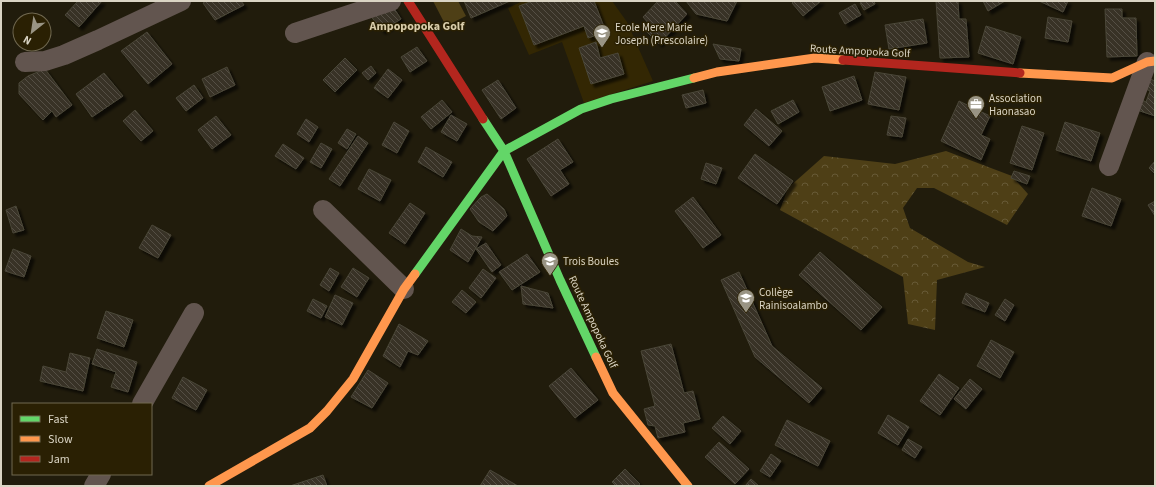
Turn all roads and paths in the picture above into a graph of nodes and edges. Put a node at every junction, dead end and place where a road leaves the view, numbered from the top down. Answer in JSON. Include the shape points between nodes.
{"nodes":[{"id":1,"x":181,"y":1,"type":"edge"},
{"id":2,"x":391,"y":1,"type":"edge"},
{"id":3,"x":408,"y":1,"type":"edge"},
{"id":4,"x":295,"y":33,"type":"dead end"},
{"id":5,"x":1151,"y":61,"type":"edge"},
{"id":6,"x":25,"y":62,"type":"dead end"},
{"id":7,"x":504,"y":150,"type":"junction"},
{"id":8,"x":1109,"y":166,"type":"dead end"},
{"id":9,"x":323,"y":210,"type":"dead end"},
{"id":10,"x":404,"y":289,"type":"junction"},
{"id":11,"x":194,"y":313,"type":"dead end"},
{"id":12,"x":143,"y":403,"type":"edge"},
{"id":13,"x":100,"y":475,"type":"edge"},
{"id":14,"x":94,"y":486,"type":"edge"},
{"id":15,"x":209,"y":486,"type":"edge"},
{"id":16,"x":688,"y":486,"type":"edge"}],
"edges":[{"from":1,"to":6,"type":"street","via":[[64,55],[45,61]]},
{"from":2,"to":4,"type":"street"},
{"from":3,"to":7,"type":"street","name":"Route Ampopoka Golf"},
{"from":5,"to":7,"type":"street","name":"Route Ampopoka Golf","via":[[1112,78],[807,59],[717,72],[611,99],[581,110]]},
{"from":5,"to":8,"type":"street"},
{"from":7,"to":10,"type":"street"},
{"from":7,"to":16,"type":"street","name":"Route Ampopoka Golf","via":[[560,280],[613,393]]},
{"from":9,"to":10,"type":"street"},
{"from":10,"to":15,"type":"street","via":[[353,379],[327,411],[310,428]]},
{"from":11,"to":12,"type":"street"},
{"from":13,"to":14,"type":"street"}]}
